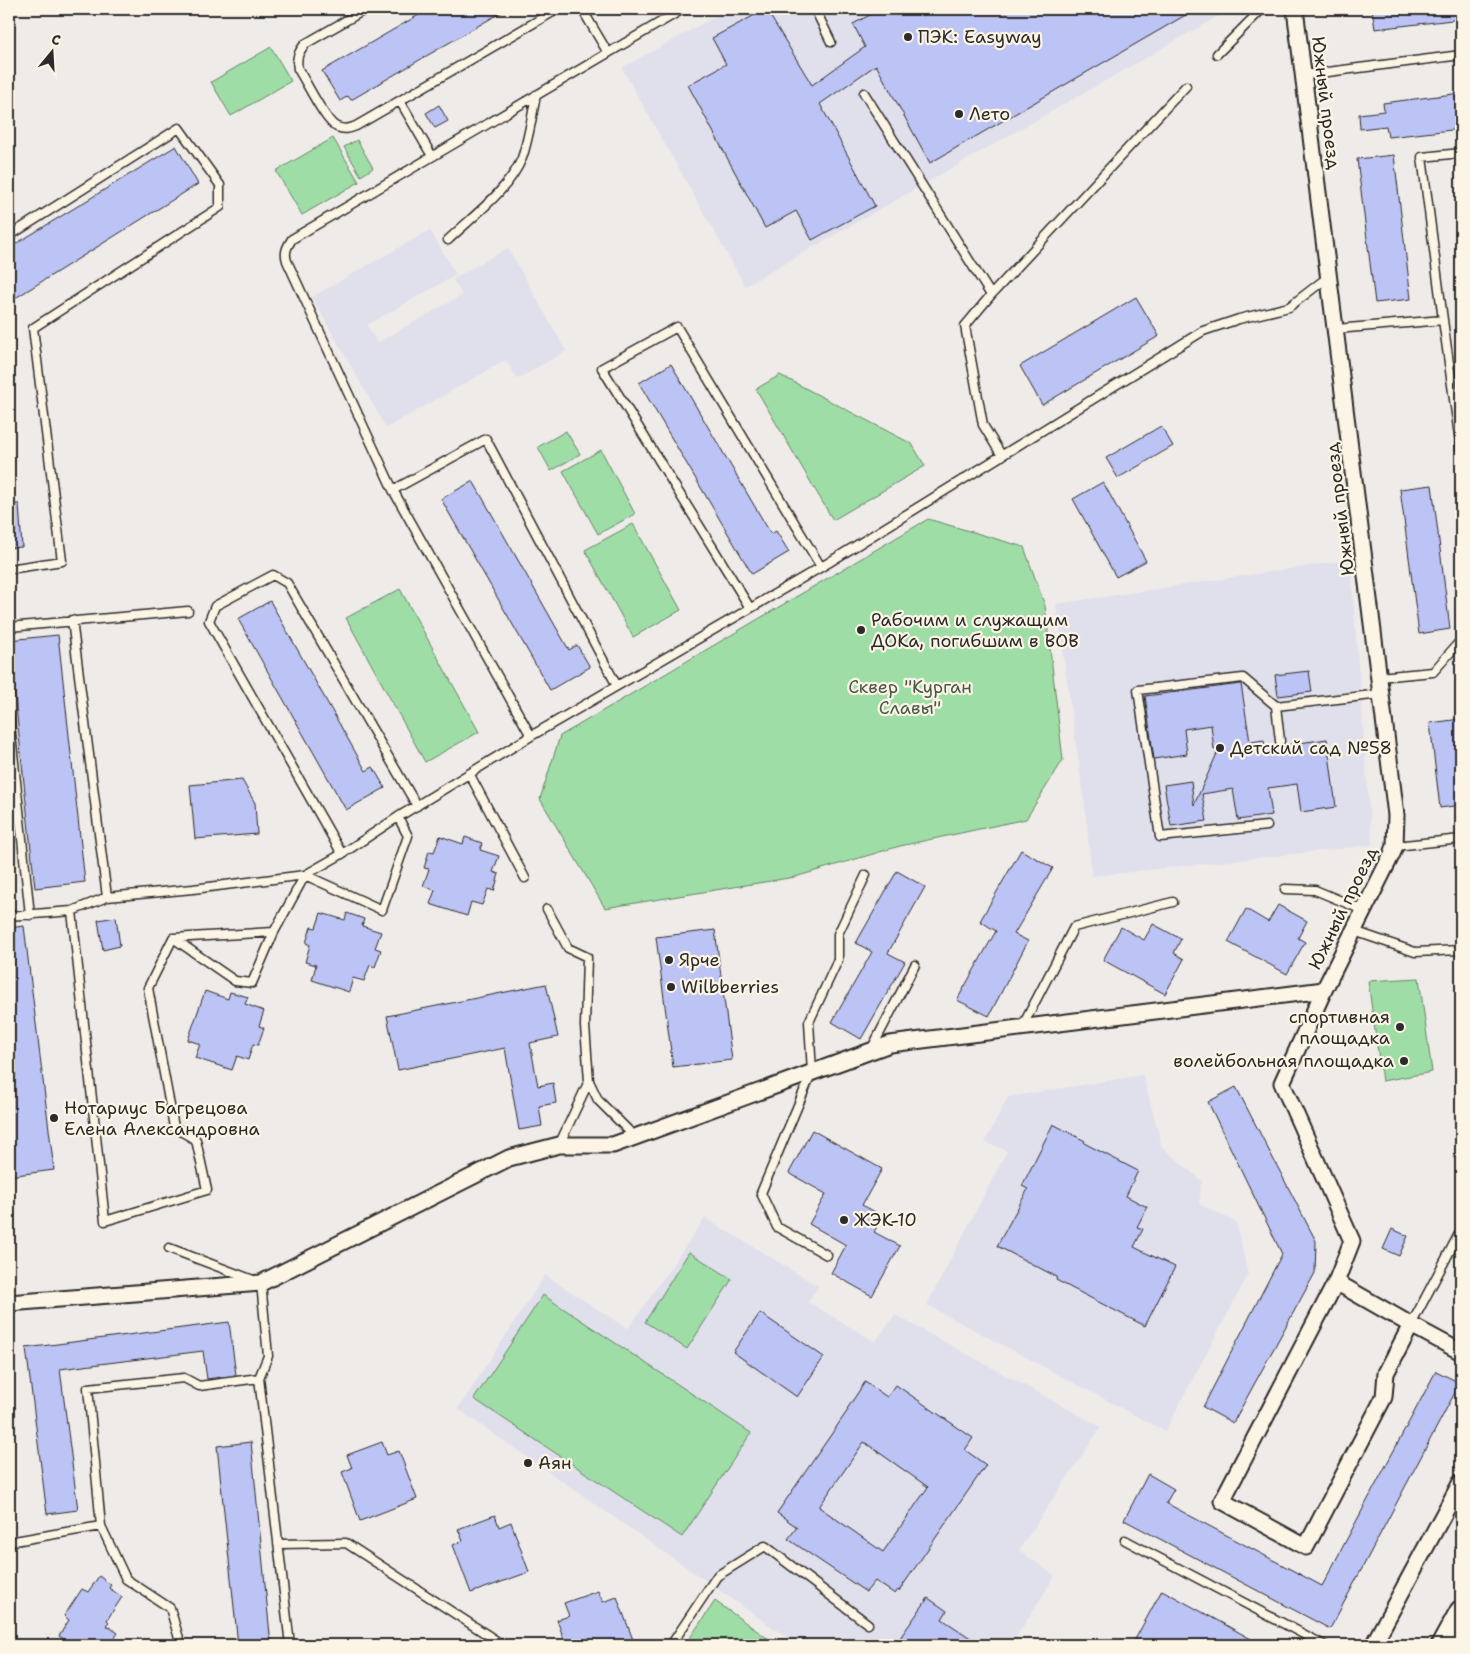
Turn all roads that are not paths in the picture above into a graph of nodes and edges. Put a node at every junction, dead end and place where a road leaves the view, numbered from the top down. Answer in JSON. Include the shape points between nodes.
{"nodes":[{"id":1,"x":366,"y":9,"type":"edge"},
{"id":2,"x":558,"y":9,"type":"edge"},
{"id":3,"x":582,"y":9,"type":"edge"},
{"id":4,"x":683,"y":9,"type":"edge"},
{"id":5,"x":815,"y":9,"type":"edge"},
{"id":6,"x":1262,"y":9,"type":"edge"},
{"id":7,"x":1295,"y":9,"type":"edge"},
{"id":8,"x":831,"y":42,"type":"dead end"},
{"id":9,"x":608,"y":53,"type":"junction"},
{"id":10,"x":1217,"y":54,"type":"dead end"},
{"id":11,"x":1461,"y":55,"type":"edge"},
{"id":12,"x":1304,"y":75,"type":"junction"},
{"id":13,"x":1186,"y":86,"type":"dead end"},
{"id":14,"x":864,"y":93,"type":"dead end"},
{"id":15,"x":536,"y":95,"type":"junction"},
{"id":16,"x":400,"y":101,"type":"junction"},
{"id":17,"x":1461,"y":153,"type":"edge"},
{"id":18,"x":432,"y":156,"type":"junction"},
{"id":19,"x":9,"y":236,"type":"edge"},
{"id":20,"x":448,"y":240,"type":"dead end"},
{"id":21,"x":1330,"y":275,"type":"junction"},
{"id":22,"x":991,"y":295,"type":"junction"},
{"id":23,"x":1443,"y":320,"type":"junction"},
{"id":24,"x":1336,"y":329,"type":"junction"},
{"id":25,"x":1461,"y":450,"type":"edge"},
{"id":26,"x":1002,"y":456,"type":"junction"},
{"id":27,"x":394,"y":490,"type":"junction"},
{"id":28,"x":821,"y":567,"type":"junction"},
{"id":29,"x":9,"y":569,"type":"edge"},
{"id":30,"x":750,"y":608,"type":"junction"},
{"id":31,"x":188,"y":610,"type":"dead end"},
{"id":32,"x":72,"y":620,"type":"junction"},
{"id":33,"x":9,"y":627,"type":"edge"},
{"id":34,"x":1461,"y":640,"type":"edge"},
{"id":35,"x":1379,"y":677,"type":"junction"},
{"id":36,"x":617,"y":686,"type":"junction"},
{"id":37,"x":1381,"y":694,"type":"junction"},
{"id":38,"x":1276,"y":706,"type":"junction"},
{"id":39,"x":9,"y":716,"type":"edge"},
{"id":40,"x":530,"y":736,"type":"junction"},
{"id":41,"x":1280,"y":741,"type":"dead end"},
{"id":42,"x":470,"y":775,"type":"junction"},
{"id":43,"x":417,"y":806,"type":"junction"},
{"id":44,"x":398,"y":817,"type":"junction"},
{"id":45,"x":1267,"y":826,"type":"dead end"},
{"id":46,"x":1461,"y":839,"type":"edge"},
{"id":47,"x":1395,"y":846,"type":"junction"},
{"id":48,"x":342,"y":854,"type":"junction"},
{"id":49,"x":305,"y":875,"type":"junction"},
{"id":50,"x":866,"y":875,"type":"dead end"},
{"id":51,"x":524,"y":878,"type":"dead end"},
{"id":52,"x":1285,"y":889,"type":"dead end"},
{"id":53,"x":107,"y":897,"type":"junction"},
{"id":54,"x":1173,"y":902,"type":"dead end"},
{"id":55,"x":547,"y":909,"type":"dead end"},
{"id":56,"x":1364,"y":910,"type":"junction"},
{"id":57,"x":72,"y":911,"type":"junction"},
{"id":58,"x":30,"y":915,"type":"junction"},
{"id":59,"x":9,"y":916,"type":"edge"},
{"id":60,"x":1354,"y":931,"type":"junction"},
{"id":61,"x":274,"y":932,"type":"junction"},
{"id":62,"x":173,"y":938,"type":"junction"},
{"id":63,"x":1461,"y":950,"type":"edge"},
{"id":64,"x":915,"y":965,"type":"dead end"},
{"id":65,"x":1324,"y":990,"type":"junction"},
{"id":66,"x":1022,"y":1027,"type":"junction"},
{"id":67,"x":870,"y":1050,"type":"junction"},
{"id":68,"x":812,"y":1072,"type":"junction"},
{"id":69,"x":589,"y":1081,"type":"junction"},
{"id":70,"x":635,"y":1137,"type":"junction"},
{"id":71,"x":559,"y":1145,"type":"junction"},
{"id":72,"x":1461,"y":1230,"type":"edge"},
{"id":73,"x":168,"y":1248,"type":"dead end"},
{"id":74,"x":827,"y":1255,"type":"dead end"},
{"id":75,"x":1336,"y":1282,"type":"junction"},
{"id":76,"x":261,"y":1283,"type":"junction"},
{"id":77,"x":9,"y":1303,"type":"edge"},
{"id":78,"x":1411,"y":1325,"type":"junction"},
{"id":79,"x":1461,"y":1352,"type":"edge"},
{"id":80,"x":259,"y":1378,"type":"junction"},
{"id":81,"x":1461,"y":1482,"type":"edge"},
{"id":82,"x":102,"y":1526,"type":"junction"},
{"id":83,"x":1125,"y":1540,"type":"dead end"},
{"id":84,"x":9,"y":1542,"type":"edge"},
{"id":85,"x":278,"y":1544,"type":"junction"},
{"id":86,"x":1461,"y":1612,"type":"edge"},
{"id":87,"x":868,"y":1624,"type":"dead end"},
{"id":88,"x":181,"y":1645,"type":"edge"},
{"id":89,"x":290,"y":1645,"type":"edge"},
{"id":90,"x":503,"y":1645,"type":"edge"},
{"id":91,"x":671,"y":1645,"type":"edge"},
{"id":92,"x":1324,"y":1645,"type":"edge"},
{"id":93,"x":1372,"y":1645,"type":"edge"},
{"id":94,"x":1443,"y":1645,"type":"edge"}],
"edges":[{"from":1,"to":16,"type":"lane","via":[[305,44],[299,51],[298,69],[335,127],[347,130]]},
{"from":2,"to":16,"type":"lane"},
{"from":3,"to":9,"type":"lane"},
{"from":4,"to":9,"type":"lane"},
{"from":5,"to":8,"type":"lane"},
{"from":6,"to":10,"type":"lane"},
{"from":7,"to":12,"type":"street","name":"Южный проезд"},
{"from":9,"to":15,"type":"lane"},
{"from":11,"to":12,"type":"lane"},
{"from":12,"to":21,"type":"street","name":"Южный проезд"},
{"from":13,"to":22,"type":"lane"},
{"from":14,"to":22,"type":"lane"},
{"from":15,"to":18,"type":"lane"},
{"from":15,"to":20,"type":"lane","via":[[521,160],[505,186]]},
{"from":16,"to":18,"type":"lane"},
{"from":17,"to":23,"type":"lane","via":[[1422,157]]},
{"from":18,"to":27,"type":"lane","via":[[292,239],[285,255]]},
{"from":19,"to":29,"type":"lane","via":[[179,128],[220,185],[220,207],[33,328],[62,561]]},
{"from":21,"to":24,"type":"street","name":"Южный проезд"},
{"from":21,"to":26,"type":"lane","via":[[1289,307],[1203,331]]},
{"from":22,"to":26,"type":"lane","via":[[965,326],[983,425]]},
{"from":23,"to":24,"type":"lane"},
{"from":23,"to":25,"type":"lane"},
{"from":24,"to":35,"type":"street","name":"Южный проезд"},
{"from":26,"to":28,"type":"lane"},
{"from":27,"to":36,"type":"lane","via":[[486,440]]},
{"from":27,"to":40,"type":"lane"},
{"from":28,"to":30,"type":"lane"},
{"from":28,"to":30,"type":"lane","via":[[677,327],[602,368]]},
{"from":30,"to":36,"type":"lane"},
{"from":31,"to":32,"type":"lane"},
{"from":32,"to":33,"type":"lane"},
{"from":32,"to":53,"type":"lane"},
{"from":34,"to":35,"type":"lane","via":[[1433,672]]},
{"from":35,"to":37,"type":"street","name":"Южный проезд"},
{"from":36,"to":40,"type":"lane"},
{"from":37,"to":38,"type":"lane"},
{"from":37,"to":47,"type":"street","name":"Южный проезд","via":[[1396,814]]},
{"from":38,"to":41,"type":"lane"},
{"from":38,"to":45,"type":"lane","via":[[1243,678],[1138,690],[1160,837]]},
{"from":39,"to":58,"type":"lane"},
{"from":40,"to":42,"type":"lane"},
{"from":42,"to":43,"type":"lane"},
{"from":42,"to":51,"type":"lane"},
{"from":43,"to":44,"type":"lane"},
{"from":43,"to":48,"type":"lane","via":[[287,583],[272,575],[214,606],[209,621]]},
{"from":44,"to":48,"type":"lane"},
{"from":44,"to":49,"type":"lane","via":[[408,836],[382,910]]},
{"from":46,"to":47,"type":"lane"},
{"from":47,"to":56,"type":"street","name":"Южный проезд"},
{"from":48,"to":49,"type":"lane"},
{"from":49,"to":53,"type":"lane"},
{"from":49,"to":61,"type":"lane"},
{"from":50,"to":68,"type":"lane","via":[[838,934],[838,960],[809,1022]]},
{"from":52,"to":56,"type":"lane","via":[[1316,890]]},
{"from":53,"to":57,"type":"lane"},
{"from":54,"to":66,"type":"lane","via":[[1074,927]]},
{"from":55,"to":69,"type":"lane","via":[[568,948],[587,957],[585,1026]]},
{"from":56,"to":60,"type":"street","name":"Южный проезд"},
{"from":57,"to":58,"type":"lane"},
{"from":57,"to":62,"type":"lane","via":[[104,1221],[207,1190],[196,1140],[174,1126],[148,988]]},
{"from":58,"to":59,"type":"lane"},
{"from":60,"to":63,"type":"lane","via":[[1415,952]]},
{"from":60,"to":65,"type":"street","name":"Южный проезд"},
{"from":61,"to":62,"type":"lane"},
{"from":61,"to":62,"type":"lane","via":[[252,983],[235,981]]},
{"from":64,"to":67,"type":"lane"},
{"from":65,"to":66,"type":"street"},
{"from":65,"to":75,"type":"street","name":"Южный проезд","via":[[1282,1083],[1352,1241]]},
{"from":66,"to":67,"type":"street","via":[[890,1044]]},
{"from":67,"to":68,"type":"street"},
{"from":68,"to":70,"type":"street"},
{"from":68,"to":74,"type":"lane","via":[[761,1193],[777,1227]]},
{"from":69,"to":70,"type":"lane","via":[[598,1100]]},
{"from":69,"to":71,"type":"lane"},
{"from":70,"to":71,"type":"street","via":[[614,1145]]},
{"from":71,"to":76,"type":"street","via":[[509,1158]]},
{"from":72,"to":78,"type":"lane"},
{"from":73,"to":76,"type":"lane"},
{"from":75,"to":78,"type":"street"},
{"from":75,"to":78,"type":"street","name":"Южный проезд","via":[[1222,1501],[1306,1546],[1384,1397],[1386,1373]]},
{"from":76,"to":77,"type":"street"},
{"from":76,"to":80,"type":"lane","via":[[268,1356]]},
{"from":78,"to":79,"type":"street"},
{"from":80,"to":82,"type":"lane","via":[[199,1386],[184,1378],[88,1388]]},
{"from":80,"to":85,"type":"lane"},
{"from":81,"to":93,"type":"street"},
{"from":82,"to":84,"type":"lane"},
{"from":82,"to":88,"type":"lane","via":[[126,1579],[170,1608]]},
{"from":83,"to":92,"type":"lane"},
{"from":85,"to":89,"type":"lane"},
{"from":85,"to":90,"type":"lane","via":[[346,1543]]},
{"from":86,"to":94,"type":"street"},
{"from":87,"to":91,"type":"lane","via":[[765,1546],[717,1576]]}]}
